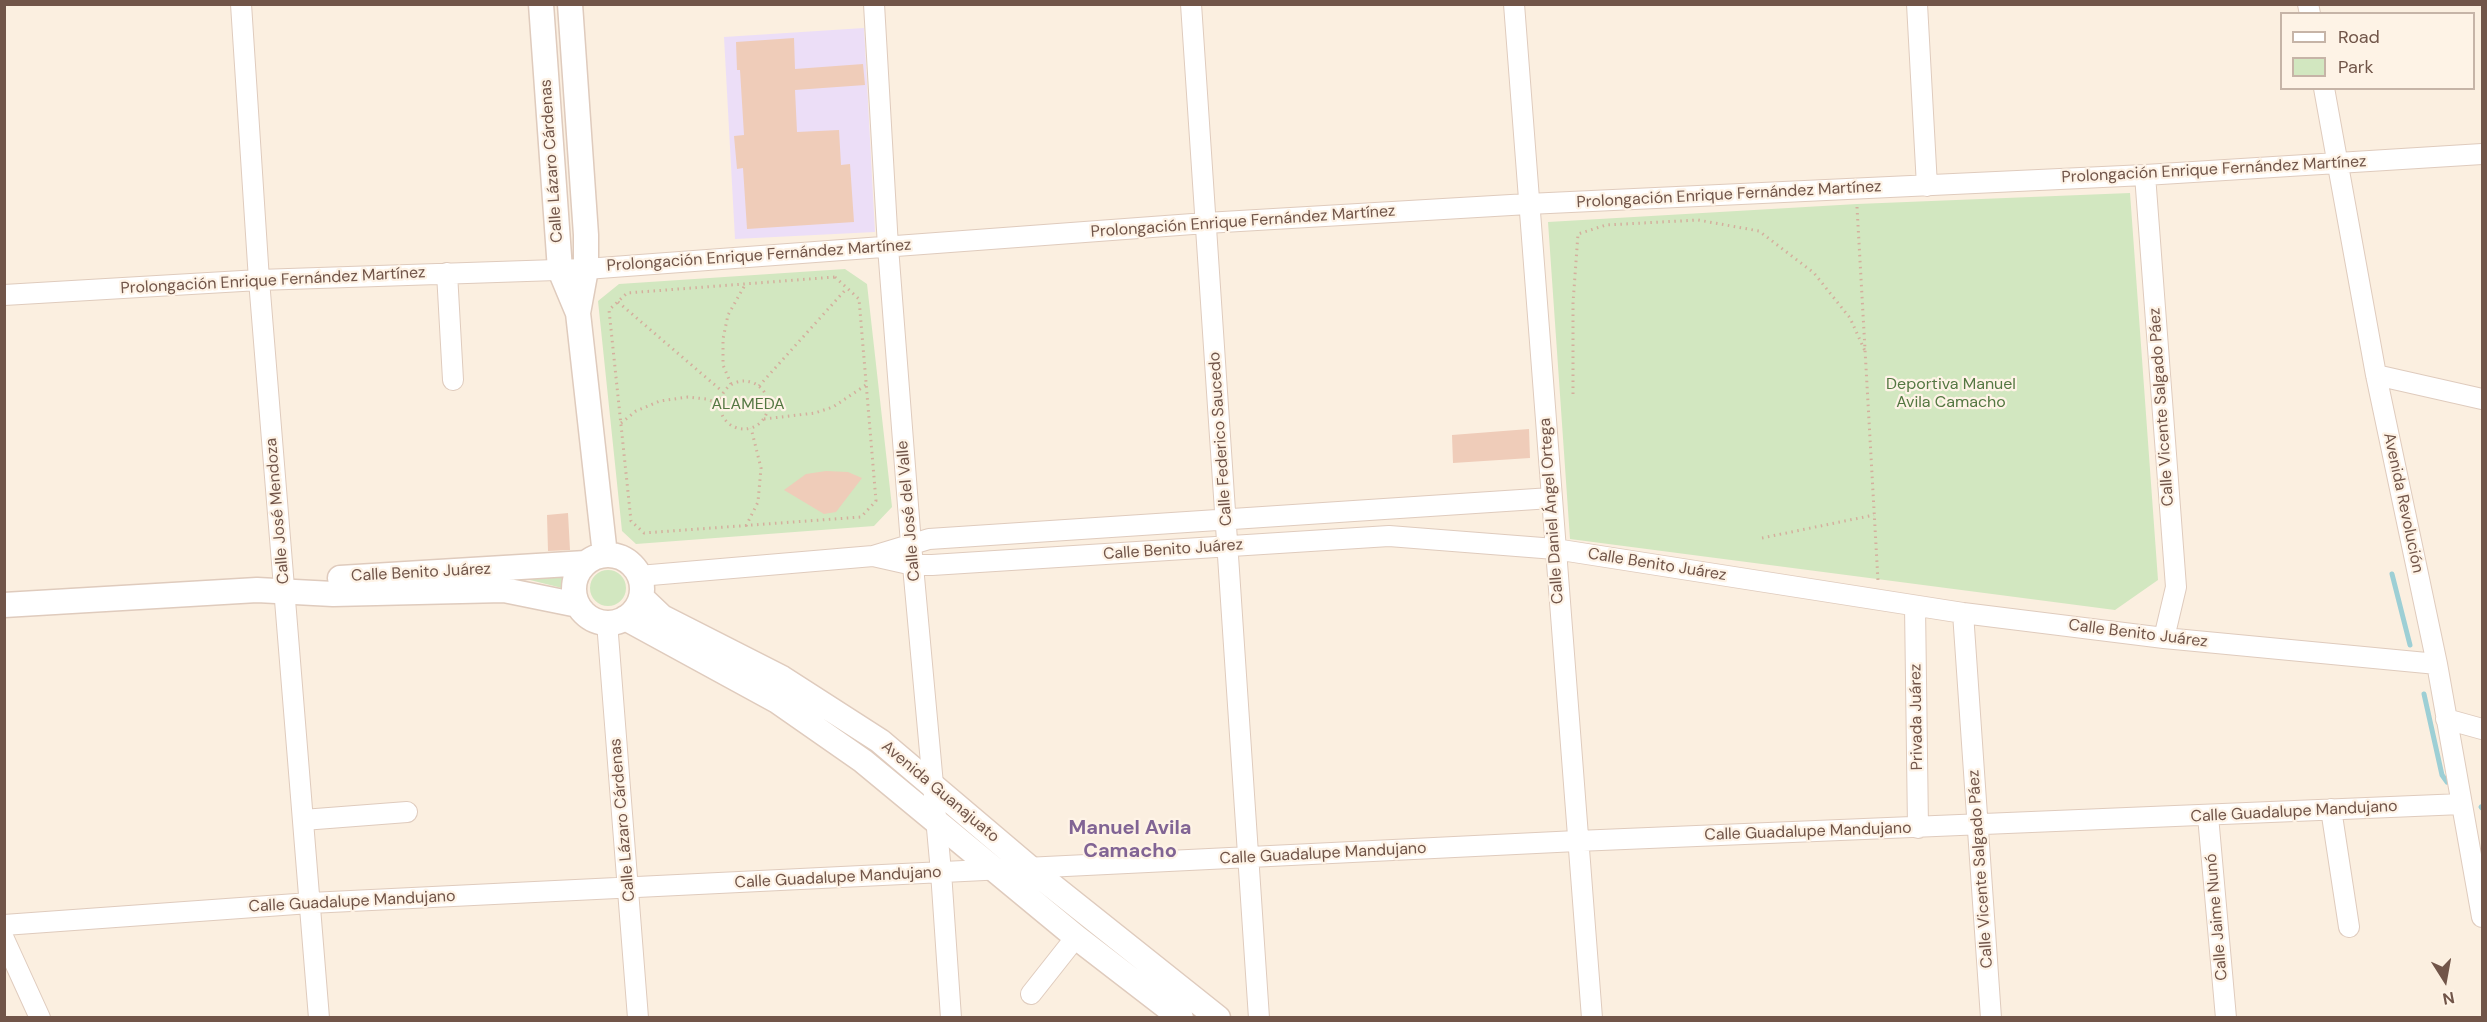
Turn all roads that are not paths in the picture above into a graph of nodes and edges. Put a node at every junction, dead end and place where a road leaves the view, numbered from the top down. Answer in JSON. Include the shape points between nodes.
{"nodes":[{"id":1,"x":241,"y":4,"type":"edge"},
{"id":2,"x":541,"y":4,"type":"edge"},
{"id":3,"x":570,"y":4,"type":"edge"},
{"id":4,"x":874,"y":4,"type":"edge"},
{"id":5,"x":1191,"y":4,"type":"edge"},
{"id":6,"x":1514,"y":4,"type":"edge"},
{"id":7,"x":1917,"y":4,"type":"edge"},
{"id":8,"x":2324,"y":90,"type":"edge"},
{"id":9,"x":2482,"y":154,"type":"edge"},
{"id":10,"x":2337,"y":162,"type":"junction"},
{"id":11,"x":2145,"y":175,"type":"junction"},
{"id":12,"x":1927,"y":186,"type":"junction"},
{"id":13,"x":1528,"y":204,"type":"junction"},
{"id":14,"x":1206,"y":224,"type":"junction"},
{"id":15,"x":888,"y":247,"type":"junction"},
{"id":16,"x":586,"y":269,"type":"junction"},
{"id":17,"x":560,"y":270,"type":"junction"},
{"id":18,"x":447,"y":273,"type":"junction"},
{"id":19,"x":259,"y":280,"type":"junction"},
{"id":20,"x":4,"y":295,"type":"edge"},
{"id":21,"x":578,"y":313,"type":"junction"},
{"id":22,"x":2376,"y":375,"type":"junction"},
{"id":23,"x":453,"y":380,"type":"dead end"},
{"id":24,"x":2482,"y":399,"type":"edge"},
{"id":25,"x":1551,"y":498,"type":"junction"},
{"id":26,"x":1227,"y":520,"type":"junction"},
{"id":27,"x":911,"y":544,"type":"junction"},
{"id":28,"x":1228,"y":546,"type":"junction"},
{"id":29,"x":1555,"y":549,"type":"junction"},
{"id":30,"x":873,"y":556,"type":"junction"},
{"id":31,"x":596,"y":559,"type":"junction"},
{"id":32,"x":913,"y":565,"type":"junction"},
{"id":33,"x":503,"y":579,"type":"junction"},
{"id":34,"x":640,"y":586,"type":"junction"},
{"id":35,"x":285,"y":587,"type":"junction"},
{"id":36,"x":4,"y":605,"type":"edge"},
{"id":37,"x":578,"y":605,"type":"junction"},
{"id":38,"x":1915,"y":606,"type":"junction"},
{"id":39,"x":1963,"y":613,"type":"junction"},
{"id":40,"x":616,"y":620,"type":"junction"},
{"id":41,"x":2164,"y":638,"type":"junction"},
{"id":42,"x":2438,"y":664,"type":"junction"},
{"id":43,"x":2446,"y":719,"type":"junction"},
{"id":44,"x":2482,"y":729,"type":"edge"},
{"id":45,"x":933,"y":785,"type":"junction"},
{"id":46,"x":2462,"y":804,"type":"junction"},
{"id":47,"x":2331,"y":809,"type":"junction"},
{"id":48,"x":407,"y":812,"type":"dead end"},
{"id":49,"x":2208,"y":816,"type":"junction"},
{"id":50,"x":935,"y":819,"type":"junction"},
{"id":51,"x":303,"y":820,"type":"junction"},
{"id":52,"x":1979,"y":825,"type":"junction"},
{"id":53,"x":1918,"y":828,"type":"junction"},
{"id":54,"x":1577,"y":841,"type":"junction"},
{"id":55,"x":1247,"y":858,"type":"junction"},
{"id":56,"x":1031,"y":869,"type":"junction"},
{"id":57,"x":995,"y":871,"type":"junction"},
{"id":58,"x":941,"y":872,"type":"junction"},
{"id":59,"x":629,"y":888,"type":"junction"},
{"id":60,"x":2480,"y":891,"type":"edge"},
{"id":61,"x":310,"y":903,"type":"junction"},
{"id":62,"x":2482,"y":917,"type":"edge"},
{"id":63,"x":4,"y":925,"type":"edge"},
{"id":64,"x":2349,"y":927,"type":"dead end"},
{"id":65,"x":1076,"y":937,"type":"junction"},
{"id":66,"x":4,"y":939,"type":"edge"},
{"id":67,"x":1031,"y":994,"type":"dead end"},
{"id":68,"x":40,"y":1017,"type":"edge"},
{"id":69,"x":320,"y":1017,"type":"edge"},
{"id":70,"x":638,"y":1017,"type":"edge"},
{"id":71,"x":951,"y":1017,"type":"edge"},
{"id":72,"x":1180,"y":1017,"type":"edge"},
{"id":73,"x":1218,"y":1017,"type":"edge"},
{"id":74,"x":1259,"y":1017,"type":"edge"},
{"id":75,"x":1592,"y":1017,"type":"edge"},
{"id":76,"x":1991,"y":1017,"type":"edge"},
{"id":77,"x":2226,"y":1017,"type":"edge"}],
"edges":[{"from":1,"to":19,"type":"street","name":"Calle José Mendoza"},
{"from":2,"to":17,"type":"street","name":"Calle Lázaro Cárdenas"},
{"from":3,"to":16,"type":"street","name":"Calle Lázaro Cárdenas"},
{"from":4,"to":15,"type":"street","name":"Calle José del Valle"},
{"from":5,"to":14,"type":"street","name":"Calle Federico Saucedo"},
{"from":6,"to":13,"type":"street","name":"Calle Daniel Ángel Ortega"},
{"from":7,"to":12,"type":"street"},
{"from":8,"to":10,"type":"street","name":"Avenida Revolución"},
{"from":9,"to":10,"type":"street","name":"Prolongación Enrique Fernández Martínez"},
{"from":10,"to":11,"type":"street","name":"Prolongación Enrique Fernández Martínez"},
{"from":10,"to":22,"type":"street","name":"Avenida Revolución"},
{"from":11,"to":12,"type":"street","name":"Prolongación Enrique Fernández Martínez"},
{"from":11,"to":41,"type":"street","name":"Calle Vicente Salgado Páez","via":[[2176,587]]},
{"from":12,"to":13,"type":"street","name":"Prolongación Enrique Fernández Martínez"},
{"from":13,"to":14,"type":"street","name":"Prolongación Enrique Fernández Martínez"},
{"from":13,"to":25,"type":"street","name":"Calle Daniel Ángel Ortega"},
{"from":14,"to":15,"type":"street","name":"Prolongación Enrique Fernández Martínez"},
{"from":14,"to":26,"type":"street","name":"Calle Federico Saucedo"},
{"from":15,"to":16,"type":"street","name":"Prolongación Enrique Fernández Martínez"},
{"from":15,"to":27,"type":"street","name":"Calle José del Valle"},
{"from":16,"to":17,"type":"street","name":"Prolongación Enrique Fernández Martínez"},
{"from":16,"to":21,"type":"street","name":"Calle Lázaro Cárdenas"},
{"from":17,"to":18,"type":"street","name":"Prolongación Enrique Fernández Martínez"},
{"from":17,"to":21,"type":"street","name":"Calle Lázaro Cárdenas"},
{"from":18,"to":19,"type":"street","name":"Prolongación Enrique Fernández Martínez"},
{"from":18,"to":23,"type":"street"},
{"from":19,"to":20,"type":"street","name":"Prolongación Enrique Fernández Martínez"},
{"from":19,"to":35,"type":"street","name":"Calle José Mendoza"},
{"from":21,"to":31,"type":"street","name":"Calle Lázaro Cárdenas"},
{"from":22,"to":24,"type":"street"},
{"from":22,"to":42,"type":"street","name":"Avenida Revolución"},
{"from":25,"to":26,"type":"street","name":"Calle Benito Juárez"},
{"from":25,"to":29,"type":"street","name":"Calle Daniel Ángel Ortega"},
{"from":26,"to":27,"type":"street","name":"Calle Benito Juárez","via":[[928,539]]},
{"from":26,"to":28,"type":"street","name":"Calle Federico Saucedo"},
{"from":27,"to":30,"type":"street","name":"Calle Benito Juárez"},
{"from":27,"to":32,"type":"street","name":"Calle José del Valle"},
{"from":28,"to":29,"type":"street","name":"Calle Benito Juárez","via":[[1389,536]]},
{"from":28,"to":32,"type":"street","name":"Calle Benito Juárez"},
{"from":28,"to":55,"type":"street","name":"Calle Federico Saucedo"},
{"from":29,"to":38,"type":"street","name":"Calle Benito Juárez"},
{"from":29,"to":54,"type":"street","name":"Calle Daniel Ángel Ortega"},
{"from":30,"to":32,"type":"street","name":"Calle Benito Juárez"},
{"from":30,"to":34,"type":"street","name":"Calle Benito Juárez"},
{"from":31,"to":33,"type":"street","name":"Calle Benito Juárez"},
{"from":31,"to":34,"type":"street","via":[[626,560]]},
{"from":31,"to":37,"type":"street","via":[[575,583]]},
{"from":32,"to":45,"type":"street","name":"Calle José del Valle"},
{"from":33,"to":35,"type":"street","name":"Calle Benito Juárez"},
{"from":33,"to":37,"type":"street","name":"Calle Benito Juárez"},
{"from":34,"to":40,"type":"street","via":[[635,609]]},
{"from":34,"to":45,"type":"street","name":"Avenida Guanajuato","via":[[662,617],[782,678],[870,735]]},
{"from":35,"to":36,"type":"street","name":"Calle Benito Juárez"},
{"from":35,"to":51,"type":"street","name":"Calle José Mendoza"},
{"from":37,"to":40,"type":"street","via":[[596,620]]},
{"from":38,"to":39,"type":"street","name":"Calle Benito Juárez"},
{"from":38,"to":53,"type":"street","name":"Privada Juárez"},
{"from":39,"to":41,"type":"street","name":"Calle Benito Juárez"},
{"from":39,"to":52,"type":"street","name":"Calle Vicente Salgado Páez"},
{"from":40,"to":50,"type":"street","name":"Avenida Guanajuato","via":[[777,702],[863,760]]},
{"from":40,"to":59,"type":"street","name":"Calle Lázaro Cárdenas"},
{"from":41,"to":42,"type":"street","name":"Calle Benito Juárez"},
{"from":42,"to":43,"type":"street","name":"Avenida Revolución"},
{"from":43,"to":44,"type":"street"},
{"from":43,"to":46,"type":"street","name":"Avenida Revolución"},
{"from":45,"to":50,"type":"street","name":"Calle José del Valle"},
{"from":45,"to":56,"type":"street","name":"Avenida Guanajuato"},
{"from":46,"to":47,"type":"street","name":"Calle Guadalupe Mandujano"},
{"from":46,"to":60,"type":"street","name":"Avenida Revolución"},
{"from":47,"to":49,"type":"street","name":"Calle Guadalupe Mandujano"},
{"from":47,"to":64,"type":"street"},
{"from":48,"to":51,"type":"street"},
{"from":49,"to":52,"type":"street","name":"Calle Guadalupe Mandujano"},
{"from":49,"to":77,"type":"street","name":"Calle Jaime Nunó"},
{"from":50,"to":57,"type":"street","name":"Avenida Guanajuato"},
{"from":50,"to":58,"type":"street","name":"Calle José del Valle"},
{"from":51,"to":61,"type":"street","name":"Calle José Mendoza"},
{"from":52,"to":53,"type":"street","name":"Calle Guadalupe Mandujano"},
{"from":52,"to":76,"type":"street","name":"Calle Vicente Salgado Páez"},
{"from":53,"to":54,"type":"street","name":"Calle Guadalupe Mandujano"},
{"from":54,"to":55,"type":"street","name":"Calle Guadalupe Mandujano"},
{"from":54,"to":75,"type":"street","name":"Calle Daniel Ángel Ortega"},
{"from":55,"to":56,"type":"street","name":"Calle Guadalupe Mandujano"},
{"from":55,"to":74,"type":"street","name":"Calle Federico Saucedo"},
{"from":56,"to":57,"type":"street","name":"Calle Guadalupe Mandujano"},
{"from":56,"to":73,"type":"street","name":"Avenida Guanajuato"},
{"from":57,"to":58,"type":"street","name":"Calle Guadalupe Mandujano"},
{"from":57,"to":65,"type":"street","name":"Avenida Guanajuato"},
{"from":58,"to":59,"type":"street","name":"Calle Guadalupe Mandujano"},
{"from":58,"to":71,"type":"street","name":"Calle José del Valle"},
{"from":59,"to":61,"type":"street","name":"Calle Guadalupe Mandujano"},
{"from":59,"to":70,"type":"street","name":"Calle Lázaro Cárdenas"},
{"from":60,"to":62,"type":"street","name":"Avenida Revolución"},
{"from":61,"to":63,"type":"street","name":"Calle Guadalupe Mandujano"},
{"from":61,"to":69,"type":"street","name":"Calle José Mendoza"},
{"from":65,"to":67,"type":"street"},
{"from":65,"to":72,"type":"street","name":"Avenida Guanajuato"},
{"from":66,"to":68,"type":"street"}]}
